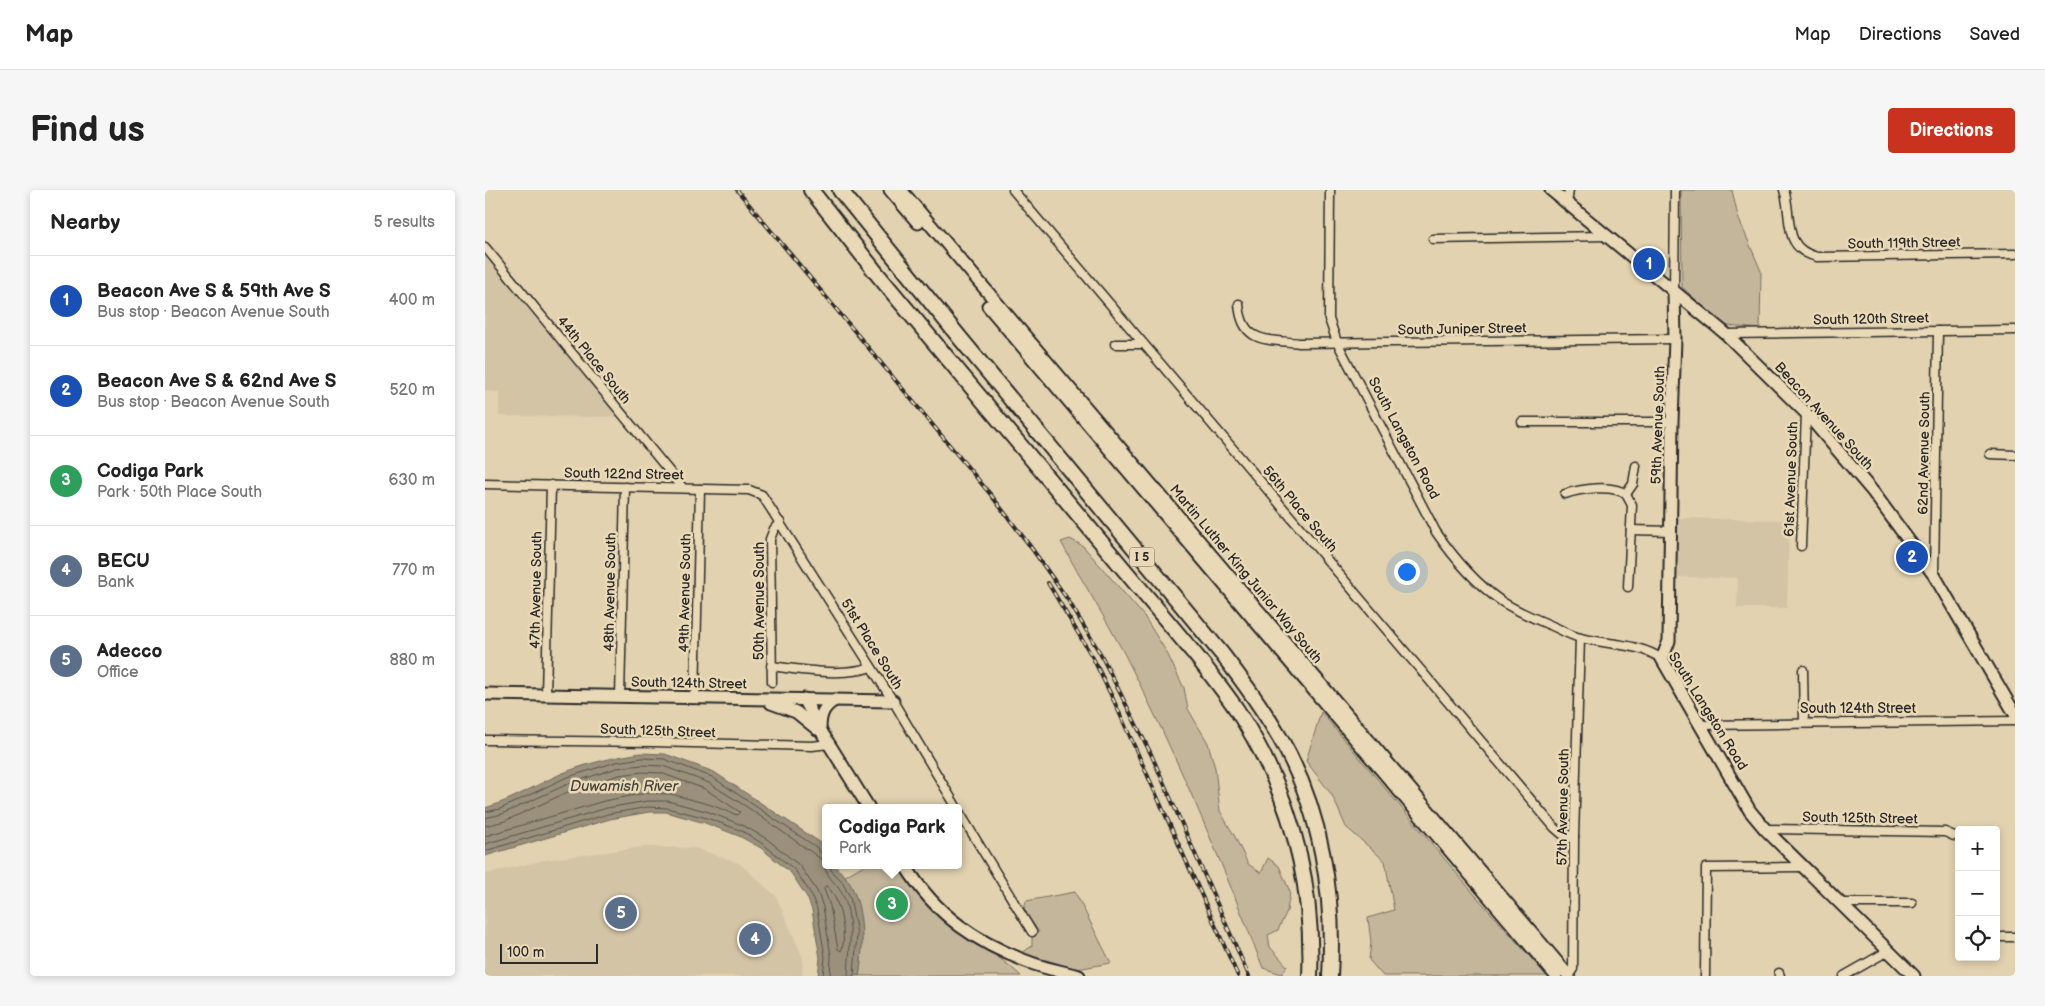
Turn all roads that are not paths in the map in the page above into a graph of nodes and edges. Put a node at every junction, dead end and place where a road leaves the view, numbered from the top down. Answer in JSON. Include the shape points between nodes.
{"nodes":[{"id":1,"x":811,"y":190,"type":"edge"},
{"id":2,"x":839,"y":190,"type":"edge"},
{"id":3,"x":891,"y":190,"type":"edge"},
{"id":4,"x":901,"y":190,"type":"edge"},
{"id":5,"x":1013,"y":190,"type":"edge"},
{"id":6,"x":1330,"y":190,"type":"edge"},
{"id":7,"x":1551,"y":190,"type":"edge"},
{"id":8,"x":1569,"y":190,"type":"edge"},
{"id":9,"x":1675,"y":190,"type":"edge"},
{"id":10,"x":1784,"y":190,"type":"edge"},
{"id":11,"x":1567,"y":204,"type":"junction"},
{"id":12,"x":1607,"y":236,"type":"junction"},
{"id":13,"x":1433,"y":239,"type":"dead end"},
{"id":14,"x":485,"y":247,"type":"edge"},
{"id":15,"x":2015,"y":254,"type":"edge"},
{"id":16,"x":1674,"y":292,"type":"junction"},
{"id":17,"x":1239,"y":304,"type":"dead end"},
{"id":18,"x":2015,"y":330,"type":"edge"},
{"id":19,"x":1938,"y":331,"type":"junction"},
{"id":20,"x":1727,"y":334,"type":"junction"},
{"id":21,"x":1675,"y":339,"type":"junction"},
{"id":22,"x":1337,"y":342,"type":"junction"},
{"id":23,"x":1115,"y":344,"type":"dead end"},
{"id":24,"x":1143,"y":344,"type":"junction"},
{"id":25,"x":1806,"y":413,"type":"junction"},
{"id":26,"x":1522,"y":422,"type":"dead end"},
{"id":27,"x":1672,"y":422,"type":"junction"},
{"id":28,"x":1990,"y":454,"type":"dead end"},
{"id":29,"x":2015,"y":454,"type":"edge"},
{"id":30,"x":1636,"y":466,"type":"dead end"},
{"id":31,"x":485,"y":484,"type":"edge"},
{"id":32,"x":551,"y":485,"type":"junction"},
{"id":33,"x":625,"y":487,"type":"junction"},
{"id":34,"x":683,"y":488,"type":"junction"},
{"id":35,"x":700,"y":488,"type":"junction"},
{"id":36,"x":1565,"y":494,"type":"dead end"},
{"id":37,"x":1626,"y":494,"type":"junction"},
{"id":38,"x":762,"y":495,"type":"joint"},
{"id":39,"x":780,"y":522,"type":"junction"},
{"id":40,"x":1631,"y":530,"type":"junction"},
{"id":41,"x":1670,"y":531,"type":"junction"},
{"id":42,"x":1801,"y":546,"type":"dead end"},
{"id":43,"x":1934,"y":575,"type":"junction"},
{"id":44,"x":1628,"y":587,"type":"dead end"},
{"id":45,"x":1580,"y":638,"type":"junction"},
{"id":46,"x":1662,"y":659,"type":"junction"},
{"id":47,"x":771,"y":666,"type":"junction"},
{"id":48,"x":871,"y":667,"type":"junction"},
{"id":49,"x":1803,"y":670,"type":"dead end"},
{"id":50,"x":771,"y":682,"type":"dead end"},
{"id":51,"x":485,"y":694,"type":"edge"},
{"id":52,"x":546,"y":695,"type":"junction"},
{"id":53,"x":620,"y":697,"type":"junction"},
{"id":54,"x":695,"y":698,"type":"junction"},
{"id":55,"x":745,"y":698,"type":"junction"},
{"id":56,"x":805,"y":699,"type":"junction"},
{"id":57,"x":835,"y":700,"type":"junction"},
{"id":58,"x":893,"y":701,"type":"junction"},
{"id":59,"x":2015,"y":714,"type":"edge"},
{"id":60,"x":803,"y":717,"type":"junction"},
{"id":61,"x":2015,"y":721,"type":"edge"},
{"id":62,"x":1804,"y":723,"type":"junction"},
{"id":63,"x":1701,"y":725,"type":"junction"},
{"id":64,"x":825,"y":736,"type":"junction"},
{"id":65,"x":485,"y":740,"type":"edge"},
{"id":66,"x":867,"y":804,"type":"edge"},
{"id":67,"x":955,"y":804,"type":"edge"},
{"id":68,"x":962,"y":816,"type":"edge"},
{"id":69,"x":1765,"y":829,"type":"junction"},
{"id":70,"x":1574,"y":836,"type":"junction"},
{"id":71,"x":1954,"y":836,"type":"dead end"},
{"id":72,"x":1801,"y":867,"type":"junction"},
{"id":73,"x":908,"y":869,"type":"edge"},
{"id":74,"x":1912,"y":903,"type":"dead end"},
{"id":75,"x":1839,"y":904,"type":"junction"},
{"id":76,"x":1032,"y":932,"type":"dead end"},
{"id":77,"x":2002,"y":937,"type":"dead end"},
{"id":78,"x":2015,"y":938,"type":"edge"},
{"id":79,"x":1888,"y":951,"type":"junction"},
{"id":80,"x":1079,"y":976,"type":"edge"},
{"id":81,"x":1311,"y":976,"type":"edge"},
{"id":82,"x":1331,"y":976,"type":"edge"},
{"id":83,"x":1556,"y":976,"type":"edge"},
{"id":84,"x":1568,"y":976,"type":"edge"},
{"id":85,"x":1705,"y":976,"type":"edge"},
{"id":86,"x":1844,"y":976,"type":"edge"},
{"id":87,"x":1914,"y":976,"type":"edge"}],
"edges":[{"from":1,"to":81,"type":"highway","number":"I 5","via":[[884,283],[1198,658],[1236,708],[1275,777],[1301,857],[1309,907]]},
{"from":2,"to":82,"type":"highway","number":"I 5","via":[[1222,654],[1260,705],[1295,767],[1318,833],[1331,915]]},
{"from":3,"to":83,"type":"street","name":"Martin Luther King Junior Way South"},
{"from":4,"to":84,"type":"street","name":"Martin Luther King Junior Way South"},
{"from":5,"to":24,"type":"street","name":"56th Place South"},
{"from":6,"to":22,"type":"street","name":"South Langston Road","via":[[1329,319]]},
{"from":7,"to":11,"type":"street","name":"Beacon Avenue South"},
{"from":8,"to":11,"type":"street"},
{"from":9,"to":16,"type":"street","name":"59th Avenue South"},
{"from":10,"to":15,"type":"street","name":"South 119th Street","via":[[1791,237],[1809,254]]},
{"from":11,"to":12,"type":"street","name":"Beacon Avenue South"},
{"from":12,"to":13,"type":"street"},
{"from":12,"to":16,"type":"street","name":"Beacon Avenue South"},
{"from":14,"to":34,"type":"street","name":"44th Place South"},
{"from":16,"to":20,"type":"street","name":"Beacon Avenue South"},
{"from":16,"to":21,"type":"street","name":"59th Avenue South"},
{"from":17,"to":22,"type":"street","name":"South Juniper Street","via":[[1240,318],[1250,334],[1257,338],[1299,343]]},
{"from":18,"to":19,"type":"street","name":"South 120th Street"},
{"from":19,"to":20,"type":"street","name":"South 120th Street"},
{"from":19,"to":43,"type":"street","name":"62nd Avenue South"},
{"from":20,"to":25,"type":"street","name":"Beacon Avenue South"},
{"from":21,"to":22,"type":"street","name":"South Juniper Street"},
{"from":21,"to":27,"type":"street","name":"59th Avenue South"},
{"from":22,"to":45,"type":"street","name":"South Langston Road","via":[[1436,532],[1459,564],[1502,601]]},
{"from":23,"to":24,"type":"street"},
{"from":24,"to":70,"type":"street","name":"56th Place South","via":[[1554,827],[1567,836]]},
{"from":25,"to":42,"type":"street","name":"61st Avenue South"},
{"from":25,"to":43,"type":"street","name":"Beacon Avenue South","via":[[1873,492]]},
{"from":26,"to":27,"type":"street"},
{"from":27,"to":41,"type":"street","name":"59th Avenue South"},
{"from":28,"to":29,"type":"street"},
{"from":30,"to":37,"type":"street","via":[[1633,484]]},
{"from":31,"to":32,"type":"street","name":"South 122nd Street"},
{"from":32,"to":33,"type":"street","name":"South 122nd Street"},
{"from":32,"to":52,"type":"street","name":"47th Avenue South"},
{"from":33,"to":34,"type":"street","name":"South 122nd Street"},
{"from":33,"to":53,"type":"street","name":"48th Avenue South"},
{"from":34,"to":35,"type":"street","name":"South 122nd Street"},
{"from":35,"to":38,"type":"street","name":"South 122nd Street","via":[[749,490]]},
{"from":35,"to":54,"type":"street","name":"49th Avenue South"},
{"from":36,"to":37,"type":"street","via":[[1578,490],[1616,489]]},
{"from":37,"to":40,"type":"street","via":[[1632,505]]},
{"from":38,"to":39,"type":"street","name":"51st Place South"},
{"from":39,"to":47,"type":"street","name":"50th Avenue South","via":[[770,539]]},
{"from":39,"to":48,"type":"street","name":"51st Place South"},
{"from":40,"to":41,"type":"street"},
{"from":40,"to":44,"type":"street"},
{"from":41,"to":46,"type":"street","name":"59th Avenue South","via":[[1669,642]]},
{"from":43,"to":59,"type":"street","name":"Beacon Avenue South"},
{"from":45,"to":46,"type":"street","name":"South Langston Road","via":[[1643,649]]},
{"from":45,"to":70,"type":"street","name":"57th Avenue South"},
{"from":46,"to":63,"type":"street","name":"South Langston Road"},
{"from":47,"to":48,"type":"street","via":[[859,671]]},
{"from":47,"to":50,"type":"street","name":"50th Avenue South"},
{"from":48,"to":58,"type":"street","name":"51st Place South"},
{"from":49,"to":62,"type":"street"},
{"from":51,"to":52,"type":"street","name":"South 124th Street"},
{"from":52,"to":53,"type":"street","name":"South 124th Street"},
{"from":53,"to":54,"type":"street","name":"South 124th Street"},
{"from":54,"to":55,"type":"street","name":"South 124th Street"},
{"from":55,"to":56,"type":"street","name":"South 124th Street"},
{"from":55,"to":60,"type":"street","via":[[786,707]]},
{"from":56,"to":57,"type":"street","name":"South 124th Street"},
{"from":56,"to":60,"type":"street"},
{"from":56,"to":64,"type":"street"},
{"from":57,"to":58,"type":"street","name":"South 124th Street"},
{"from":57,"to":64,"type":"street","via":[[823,711],[820,720]]},
{"from":58,"to":67,"type":"street","name":"51st Place South"},
{"from":60,"to":64,"type":"street"},
{"from":61,"to":62,"type":"street","name":"South 124th Street"},
{"from":62,"to":63,"type":"street","name":"South 124th Street"},
{"from":63,"to":69,"type":"street","name":"South Langston Road"},
{"from":64,"to":65,"type":"street","name":"South 125th Street","via":[[812,746]]},
{"from":64,"to":66,"type":"street"},
{"from":68,"to":76,"type":"street","name":"51st Place South"},
{"from":69,"to":71,"type":"street","name":"South 125th Street","via":[[1945,832]]},
{"from":69,"to":72,"type":"street","name":"South Langston Road"},
{"from":70,"to":84,"type":"street","name":"57th Avenue South","via":[[1573,969]]},
{"from":72,"to":75,"type":"street","name":"South Langston Road"},
{"from":72,"to":85,"type":"street","via":[[1706,868]]},
{"from":73,"to":80,"type":"street","via":[[928,898],[949,919],[981,940],[1035,965]]},
{"from":74,"to":75,"type":"street"},
{"from":75,"to":79,"type":"street","name":"South Langston Road"},
{"from":77,"to":78,"type":"street"},
{"from":79,"to":86,"type":"street"},
{"from":79,"to":87,"type":"street","name":"South Langston Road"}]}
